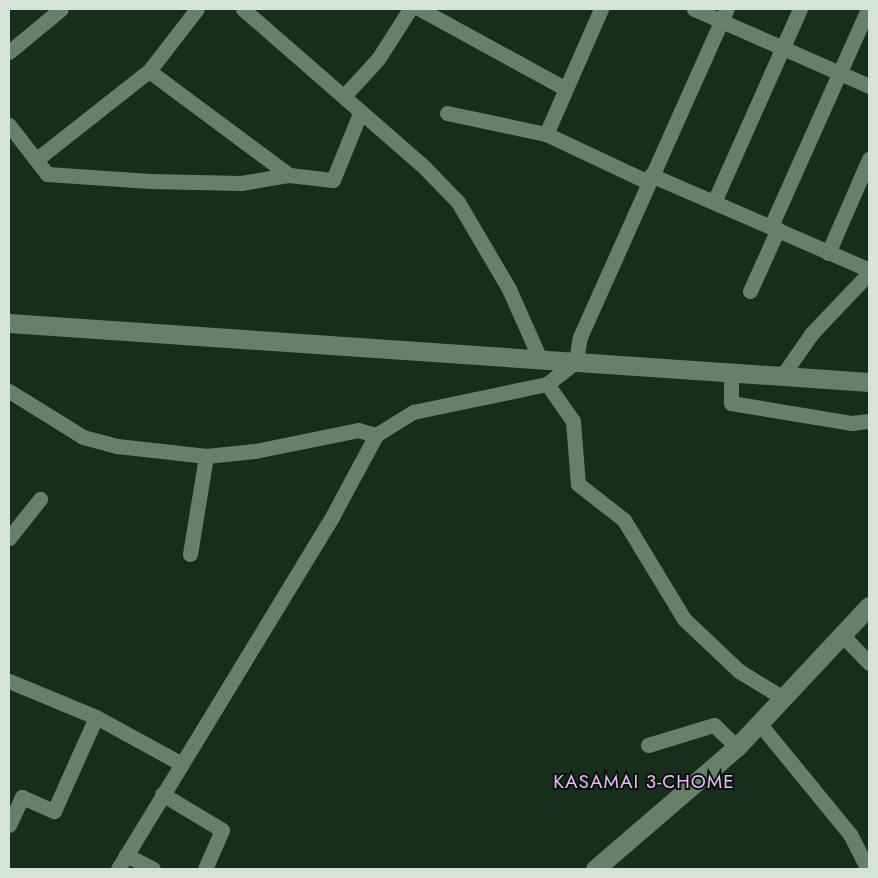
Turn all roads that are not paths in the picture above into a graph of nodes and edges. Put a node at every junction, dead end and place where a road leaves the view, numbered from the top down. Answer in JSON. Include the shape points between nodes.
{"nodes":[{"id":1,"x":61,"y":9,"type":"edge"},
{"id":2,"x":197,"y":9,"type":"edge"},
{"id":3,"x":243,"y":9,"type":"edge"},
{"id":4,"x":410,"y":9,"type":"edge"},
{"id":5,"x":420,"y":9,"type":"edge"},
{"id":6,"x":601,"y":9,"type":"edge"},
{"id":7,"x":694,"y":9,"type":"edge"},
{"id":8,"x":800,"y":9,"type":"edge"},
{"id":9,"x":868,"y":9,"type":"edge"},
{"id":10,"x":724,"y":15,"type":"edge"},
{"id":11,"x":782,"y":48,"type":"junction"},
{"id":12,"x":9,"y":52,"type":"edge"},
{"id":13,"x":148,"y":71,"type":"junction"},
{"id":14,"x":839,"y":72,"type":"junction"},
{"id":15,"x":869,"y":86,"type":"edge"},
{"id":16,"x":564,"y":88,"type":"junction"},
{"id":17,"x":344,"y":96,"type":"junction"},
{"id":18,"x":361,"y":111,"type":"junction"},
{"id":19,"x":447,"y":113,"type":"dead end"},
{"id":20,"x":9,"y":125,"type":"edge"},
{"id":21,"x":546,"y":134,"type":"junction"},
{"id":22,"x":37,"y":159,"type":"junction"},
{"id":23,"x":869,"y":159,"type":"edge"},
{"id":24,"x":289,"y":175,"type":"junction"},
{"id":25,"x":650,"y":178,"type":"junction"},
{"id":26,"x":714,"y":202,"type":"junction"},
{"id":27,"x":775,"y":227,"type":"junction"},
{"id":28,"x":828,"y":253,"type":"junction"},
{"id":29,"x":869,"y":271,"type":"edge"},
{"id":30,"x":750,"y":291,"type":"dead end"},
{"id":31,"x":9,"y":323,"type":"edge"},
{"id":32,"x":540,"y":359,"type":"junction"},
{"id":33,"x":576,"y":361,"type":"junction"},
{"id":34,"x":731,"y":372,"type":"junction"},
{"id":35,"x":782,"y":376,"type":"junction"},
{"id":36,"x":869,"y":382,"type":"edge"},
{"id":37,"x":547,"y":384,"type":"junction"},
{"id":38,"x":9,"y":391,"type":"edge"},
{"id":39,"x":869,"y":421,"type":"edge"},
{"id":40,"x":376,"y":435,"type":"junction"},
{"id":41,"x":206,"y":456,"type":"junction"},
{"id":42,"x":40,"y":499,"type":"dead end"},
{"id":43,"x":10,"y":533,"type":"edge"},
{"id":44,"x":190,"y":554,"type":"dead end"},
{"id":45,"x":869,"y":606,"type":"edge"},
{"id":46,"x":842,"y":635,"type":"junction"},
{"id":47,"x":869,"y":663,"type":"edge"},
{"id":48,"x":9,"y":681,"type":"edge"},
{"id":49,"x":783,"y":698,"type":"junction"},
{"id":50,"x":96,"y":717,"type":"junction"},
{"id":51,"x":759,"y":723,"type":"junction"},
{"id":52,"x":648,"y":745,"type":"dead end"},
{"id":53,"x":737,"y":747,"type":"junction"},
{"id":54,"x":180,"y":763,"type":"junction"},
{"id":55,"x":162,"y":794,"type":"junction"},
{"id":56,"x":15,"y":795,"type":"edge"},
{"id":57,"x":9,"y":825,"type":"edge"},
{"id":58,"x":126,"y":855,"type":"junction"},
{"id":59,"x":118,"y":869,"type":"edge"},
{"id":60,"x":153,"y":869,"type":"edge"},
{"id":61,"x":205,"y":869,"type":"edge"},
{"id":62,"x":595,"y":869,"type":"edge"},
{"id":63,"x":868,"y":869,"type":"edge"}],
"edges":[{"from":1,"to":12,"type":"street"},
{"from":2,"to":13,"type":"street"},
{"from":3,"to":17,"type":"street"},
{"from":4,"to":17,"type":"street","via":[[378,59]]},
{"from":5,"to":16,"type":"street"},
{"from":6,"to":16,"type":"street"},
{"from":7,"to":10,"type":"street"},
{"from":8,"to":11,"type":"street"},
{"from":9,"to":14,"type":"street"},
{"from":10,"to":11,"type":"street"},
{"from":10,"to":25,"type":"street"},
{"from":11,"to":14,"type":"street"},
{"from":11,"to":26,"type":"street"},
{"from":13,"to":22,"type":"street"},
{"from":13,"to":24,"type":"street"},
{"from":14,"to":15,"type":"street"},
{"from":14,"to":27,"type":"street"},
{"from":16,"to":21,"type":"street"},
{"from":17,"to":18,"type":"street"},
{"from":18,"to":24,"type":"street","via":[[333,180]]},
{"from":18,"to":32,"type":"street","via":[[458,202],[509,289]]},
{"from":19,"to":21,"type":"street"},
{"from":20,"to":22,"type":"street"},
{"from":21,"to":25,"type":"street"},
{"from":22,"to":24,"type":"street","via":[[47,174],[150,181],[241,183]]},
{"from":23,"to":28,"type":"street"},
{"from":25,"to":26,"type":"street"},
{"from":25,"to":33,"type":"street","via":[[580,337]]},
{"from":26,"to":27,"type":"street"},
{"from":27,"to":28,"type":"street"},
{"from":27,"to":30,"type":"street"},
{"from":28,"to":29,"type":"street"},
{"from":29,"to":35,"type":"street","via":[[812,333]]},
{"from":31,"to":32,"type":"street"},
{"from":32,"to":33,"type":"street"},
{"from":33,"to":34,"type":"street"},
{"from":33,"to":37,"type":"street"},
{"from":34,"to":35,"type":"street"},
{"from":34,"to":39,"type":"street","via":[[731,403],[852,423]]},
{"from":35,"to":36,"type":"street"},
{"from":37,"to":40,"type":"street","via":[[414,412]]},
{"from":37,"to":49,"type":"street","via":[[572,420],[578,484],[624,520],[684,619],[739,671]]},
{"from":38,"to":41,"type":"street","via":[[83,437],[117,446]]},
{"from":40,"to":41,"type":"street","via":[[358,430],[255,451]]},
{"from":40,"to":54,"type":"street","via":[[333,515]]},
{"from":41,"to":44,"type":"street"},
{"from":42,"to":43,"type":"street"},
{"from":45,"to":46,"type":"street"},
{"from":46,"to":47,"type":"street"},
{"from":46,"to":49,"type":"street"},
{"from":48,"to":50,"type":"street"},
{"from":49,"to":51,"type":"street"},
{"from":50,"to":54,"type":"street"},
{"from":50,"to":56,"type":"street","via":[[54,811]]},
{"from":51,"to":53,"type":"street"},
{"from":51,"to":63,"type":"street","via":[[850,834]]},
{"from":52,"to":53,"type":"street","via":[[714,724]]},
{"from":53,"to":62,"type":"street"},
{"from":54,"to":55,"type":"street"},
{"from":55,"to":58,"type":"street"},
{"from":55,"to":61,"type":"street","via":[[222,830]]},
{"from":56,"to":57,"type":"street"},
{"from":58,"to":59,"type":"street"},
{"from":58,"to":60,"type":"street"}]}
